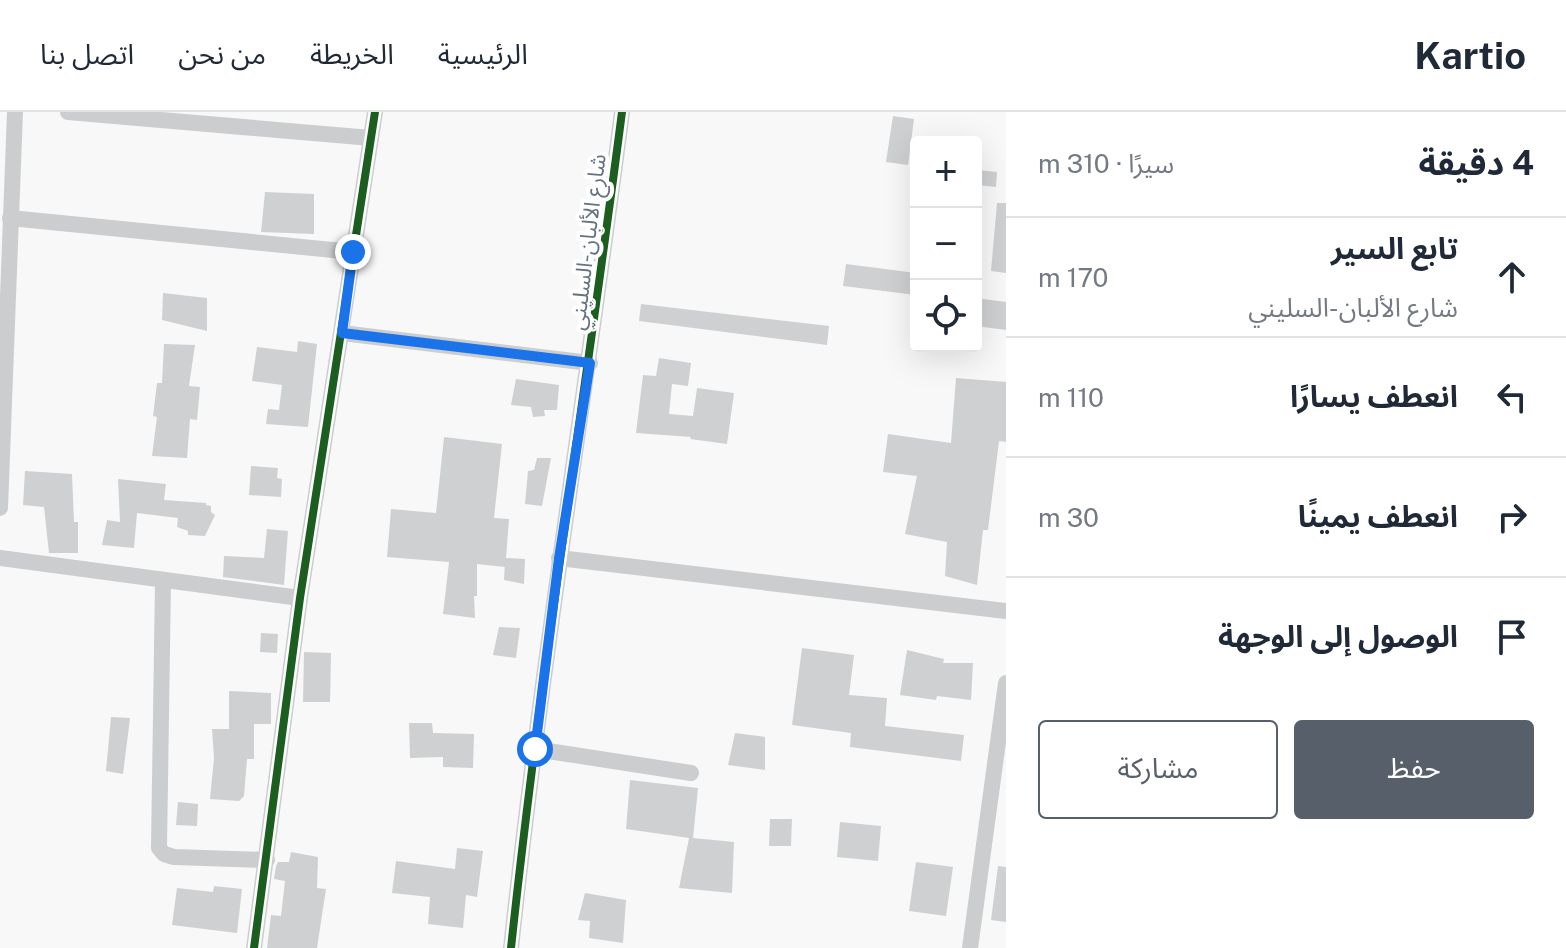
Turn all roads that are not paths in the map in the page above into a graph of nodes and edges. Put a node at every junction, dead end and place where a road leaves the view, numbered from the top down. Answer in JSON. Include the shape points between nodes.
{"nodes":[{"id":1,"x":15,"y":112,"type":"edge"},
{"id":2,"x":68,"y":112,"type":"edge"},
{"id":3,"x":375,"y":112,"type":"edge"},
{"id":4,"x":622,"y":112,"type":"edge"},
{"id":5,"x":371,"y":138,"type":"junction"},
{"id":6,"x":6,"y":194,"type":"edge"},
{"id":7,"x":10,"y":218,"type":"junction"},
{"id":8,"x":353,"y":252,"type":"junction"},
{"id":9,"x":342,"y":333,"type":"junction"},
{"id":10,"x":590,"y":363,"type":"junction"},
{"id":11,"x":1,"y":440,"type":"edge"},
{"id":12,"x":0,"y":508,"type":"edge"},
{"id":13,"x":0,"y":558,"type":"edge"},
{"id":14,"x":559,"y":558,"type":"junction"},
{"id":15,"x":163,"y":581,"type":"junction"},
{"id":16,"x":300,"y":598,"type":"junction"},
{"id":17,"x":1006,"y":611,"type":"edge"},
{"id":18,"x":1006,"y":683,"type":"edge"},
{"id":19,"x":535,"y":749,"type":"junction"},
{"id":20,"x":691,"y":773,"type":"dead end"},
{"id":21,"x":267,"y":860,"type":"junction"},
{"id":22,"x":254,"y":948,"type":"edge"},
{"id":23,"x":511,"y":948,"type":"edge"},
{"id":24,"x":970,"y":948,"type":"edge"}],
"edges":[{"from":1,"to":6,"type":"street"},
{"from":2,"to":5,"type":"street"},
{"from":3,"to":5,"type":"street"},
{"from":4,"to":10,"type":"street","name":"شارع الألبان-السليني"},
{"from":5,"to":8,"type":"street"},
{"from":6,"to":7,"type":"street"},
{"from":7,"to":8,"type":"street"},
{"from":7,"to":11,"type":"street"},
{"from":8,"to":9,"type":"street"},
{"from":9,"to":10,"type":"street"},
{"from":9,"to":16,"type":"street"},
{"from":10,"to":14,"type":"street","name":"شارع الألبان-السليني"},
{"from":11,"to":12,"type":"street"},
{"from":13,"to":15,"type":"street"},
{"from":14,"to":17,"type":"street"},
{"from":14,"to":19,"type":"street","name":"شارع الألبان-السليني"},
{"from":15,"to":16,"type":"street"},
{"from":15,"to":21,"type":"street","via":[[159,848],[174,857]]},
{"from":16,"to":21,"type":"street"},
{"from":18,"to":24,"type":"street"},
{"from":19,"to":20,"type":"street"},
{"from":19,"to":23,"type":"street","name":"شارع الألبان-السليني"},
{"from":21,"to":22,"type":"street"}]}
